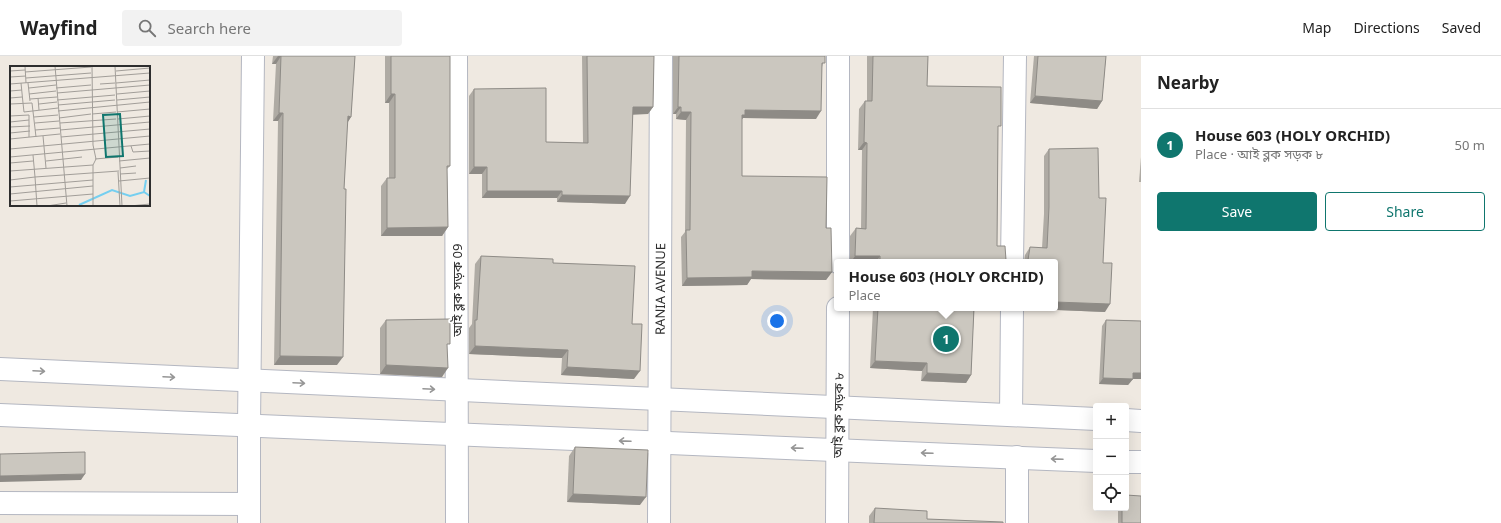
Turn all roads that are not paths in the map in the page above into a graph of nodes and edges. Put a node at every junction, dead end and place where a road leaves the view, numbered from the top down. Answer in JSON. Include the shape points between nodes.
{"nodes":[{"id":1,"x":253,"y":56,"type":"edge"},
{"id":2,"x":456,"y":56,"type":"edge"},
{"id":3,"x":662,"y":56,"type":"edge"},
{"id":4,"x":838,"y":56,"type":"edge"},
{"id":5,"x":1015,"y":56,"type":"edge"},
{"id":6,"x":838,"y":259,"type":"edge"},
{"id":7,"x":1012,"y":259,"type":"edge"},
{"id":8,"x":838,"y":311,"type":"edge"},
{"id":9,"x":1012,"y":311,"type":"edge"},
{"id":10,"x":0,"y":369,"type":"edge"},
{"id":11,"x":249,"y":380,"type":"junction"},
{"id":12,"x":458,"y":390,"type":"junction"},
{"id":13,"x":659,"y":399,"type":"junction"},
{"id":14,"x":838,"y":407,"type":"junction"},
{"id":15,"x":0,"y":415,"type":"edge"},
{"id":16,"x":1011,"y":415,"type":"junction"},
{"id":17,"x":1093,"y":419,"type":"edge"},
{"id":18,"x":1129,"y":420,"type":"edge"},
{"id":19,"x":1141,"y":421,"type":"edge"},
{"id":20,"x":249,"y":425,"type":"junction"},
{"id":21,"x":457,"y":434,"type":"junction"},
{"id":22,"x":659,"y":442,"type":"junction"},
{"id":23,"x":837,"y":450,"type":"junction"},
{"id":24,"x":1017,"y":457,"type":"junction"},
{"id":25,"x":1093,"y":461,"type":"edge"},
{"id":26,"x":1129,"y":462,"type":"edge"},
{"id":27,"x":1141,"y":462,"type":"edge"},
{"id":28,"x":0,"y":503,"type":"edge"},
{"id":29,"x":249,"y":514,"type":"edge"},
{"id":30,"x":458,"y":523,"type":"edge"},
{"id":31,"x":658,"y":523,"type":"edge"},
{"id":32,"x":837,"y":523,"type":"edge"},
{"id":33,"x":1018,"y":523,"type":"edge"}],
"edges":[{"from":1,"to":11,"type":"street"},
{"from":2,"to":12,"type":"street","name":"আই ব্লক সড়ক 09"},
{"from":3,"to":13,"type":"street","name":"RANIA AVENUE"},
{"from":4,"to":6,"type":"street"},
{"from":5,"to":7,"type":"street"},
{"from":8,"to":14,"type":"street","name":"আই ব্লক সড়ক ৮"},
{"from":9,"to":16,"type":"street"},
{"from":10,"to":11,"type":"street","one_way":true},
{"from":11,"to":12,"type":"street","one_way":true},
{"from":11,"to":20,"type":"street"},
{"from":12,"to":13,"type":"street"},
{"from":12,"to":21,"type":"street","name":"আই ব্লক সড়ক 09"},
{"from":13,"to":14,"type":"street"},
{"from":13,"to":22,"type":"street","name":"RANIA AVENUE"},
{"from":14,"to":16,"type":"street"},
{"from":14,"to":23,"type":"street","name":"আই ব্লক সড়ক ৮"},
{"from":15,"to":20,"type":"street"},
{"from":16,"to":17,"type":"street"},
{"from":18,"to":19,"type":"street"},
{"from":20,"to":21,"type":"street"},
{"from":20,"to":29,"type":"street"},
{"from":22,"to":21,"type":"street","one_way":true},
{"from":21,"to":30,"type":"street","name":"আই ব্লক সড়ক 09"},
{"from":23,"to":22,"type":"street","one_way":true},
{"from":22,"to":31,"type":"street","name":"RANIA AVENUE"},
{"from":24,"to":23,"type":"street","one_way":true},
{"from":23,"to":32,"type":"street","name":"আই ব্লক সড়ক ৮"},
{"from":25,"to":24,"type":"street","one_way":true},
{"from":24,"to":33,"type":"street"},
{"from":26,"to":27,"type":"street"},
{"from":28,"to":29,"type":"street"}]}
